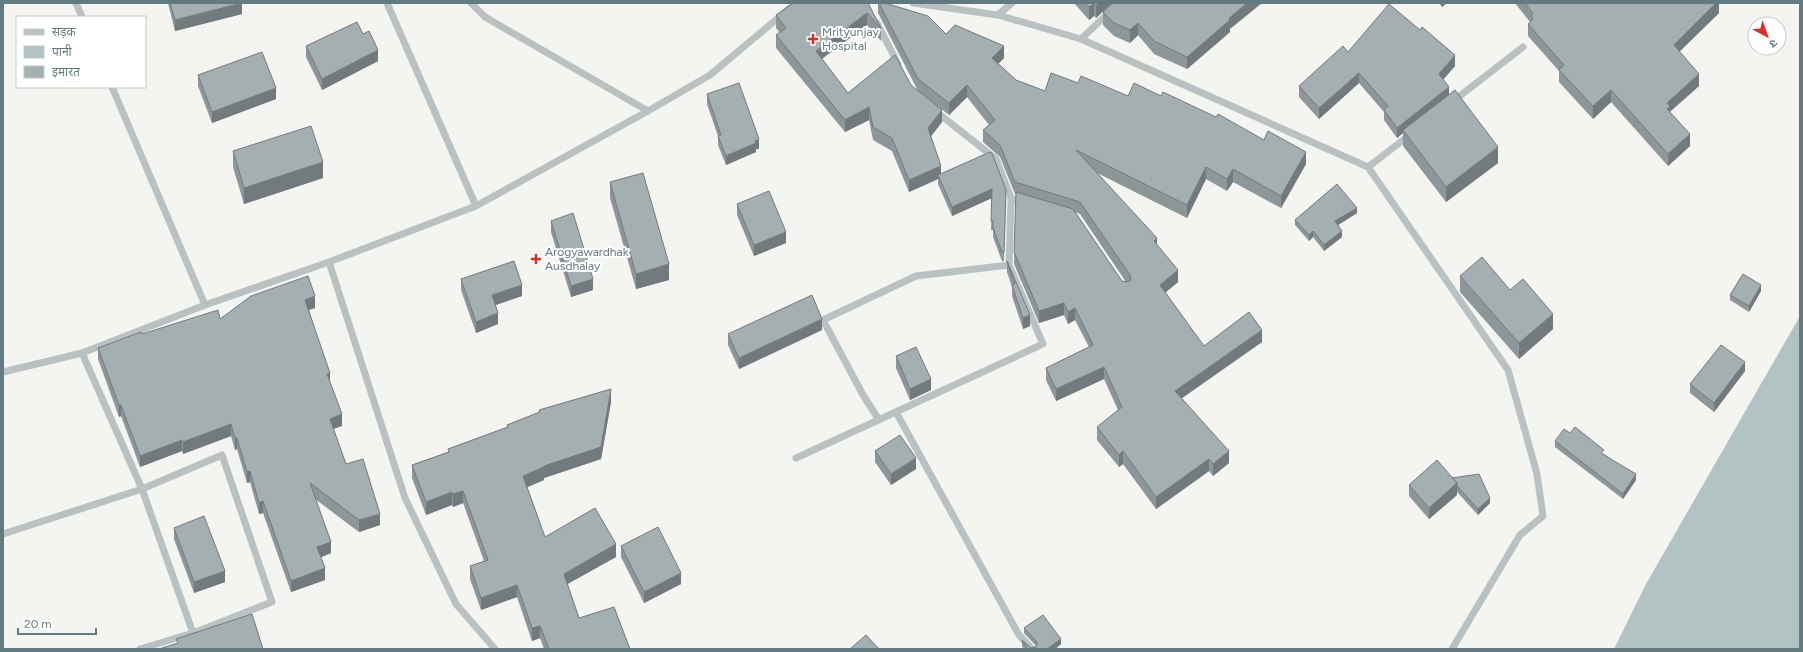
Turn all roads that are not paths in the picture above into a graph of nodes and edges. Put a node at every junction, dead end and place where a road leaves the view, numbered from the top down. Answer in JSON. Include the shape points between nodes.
{"nodes":[{"id":1,"x":76,"y":3,"type":"edge"},
{"id":2,"x":387,"y":3,"type":"edge"},
{"id":3,"x":471,"y":3,"type":"edge"},
{"id":4,"x":796,"y":3,"type":"edge"},
{"id":5,"x":913,"y":3,"type":"edge"},
{"id":6,"x":1012,"y":3,"type":"edge"},
{"id":7,"x":1119,"y":3,"type":"edge"},
{"id":8,"x":998,"y":15,"type":"junction"},
{"id":9,"x":82,"y":16,"type":"edge"},
{"id":10,"x":874,"y":16,"type":"edge"},
{"id":11,"x":1081,"y":39,"type":"junction"},
{"id":12,"x":1523,"y":47,"type":"dead end"},
{"id":13,"x":900,"y":69,"type":"edge"},
{"id":14,"x":112,"y":88,"type":"edge"},
{"id":15,"x":925,"y":103,"type":"edge"},
{"id":16,"x":1443,"y":109,"type":"edge"},
{"id":17,"x":648,"y":111,"type":"junction"},
{"id":18,"x":1418,"y":129,"type":"edge"},
{"id":19,"x":1368,"y":167,"type":"junction"},
{"id":20,"x":1011,"y":198,"type":"junction"},
{"id":21,"x":1025,"y":203,"type":"edge"},
{"id":22,"x":476,"y":206,"type":"junction"},
{"id":23,"x":329,"y":262,"type":"junction"},
{"id":24,"x":1009,"y":265,"type":"junction"},
{"id":25,"x":205,"y":305,"type":"junction"},
{"id":26,"x":82,"y":353,"type":"junction"},
{"id":27,"x":3,"y":372,"type":"edge"},
{"id":28,"x":896,"y":412,"type":"junction"},
{"id":29,"x":879,"y":420,"type":"junction"},
{"id":30,"x":796,"y":458,"type":"dead end"},
{"id":31,"x":142,"y":489,"type":"junction"},
{"id":32,"x":3,"y":534,"type":"edge"},
{"id":33,"x":194,"y":633,"type":"junction"},
{"id":34,"x":140,"y":649,"type":"edge"},
{"id":35,"x":495,"y":649,"type":"edge"},
{"id":36,"x":1032,"y":649,"type":"edge"},
{"id":37,"x":1452,"y":649,"type":"edge"}],
"edges":[{"from":1,"to":9,"type":"street"},
{"from":2,"to":22,"type":"street"},
{"from":3,"to":17,"type":"street","via":[[484,17]]},
{"from":4,"to":17,"type":"street","via":[[710,75]]},
{"from":5,"to":8,"type":"street"},
{"from":6,"to":8,"type":"street"},
{"from":7,"to":11,"type":"street"},
{"from":8,"to":11,"type":"street"},
{"from":10,"to":13,"type":"street"},
{"from":11,"to":19,"type":"street"},
{"from":12,"to":16,"type":"street"},
{"from":14,"to":25,"type":"street"},
{"from":15,"to":20,"type":"street","via":[[996,159]]},
{"from":17,"to":22,"type":"street"},
{"from":18,"to":19,"type":"street"},
{"from":19,"to":37,"type":"street","via":[[1508,370],[1537,474],[1543,516],[1520,535]]},
{"from":20,"to":21,"type":"street"},
{"from":20,"to":24,"type":"street"},
{"from":22,"to":23,"type":"street"},
{"from":23,"to":25,"type":"street"},
{"from":23,"to":35,"type":"street","via":[[405,498],[456,604]]},
{"from":24,"to":28,"type":"street","via":[[1043,344]]},
{"from":24,"to":29,"type":"street","via":[[916,276],[823,320]]},
{"from":25,"to":26,"type":"street"},
{"from":26,"to":27,"type":"street"},
{"from":26,"to":31,"type":"street"},
{"from":28,"to":29,"type":"street"},
{"from":28,"to":36,"type":"street","via":[[1019,635]]},
{"from":29,"to":30,"type":"street"},
{"from":31,"to":32,"type":"street"},
{"from":31,"to":33,"type":"street"},
{"from":31,"to":33,"type":"street","via":[[222,455],[272,602]]},
{"from":33,"to":34,"type":"street"}]}
